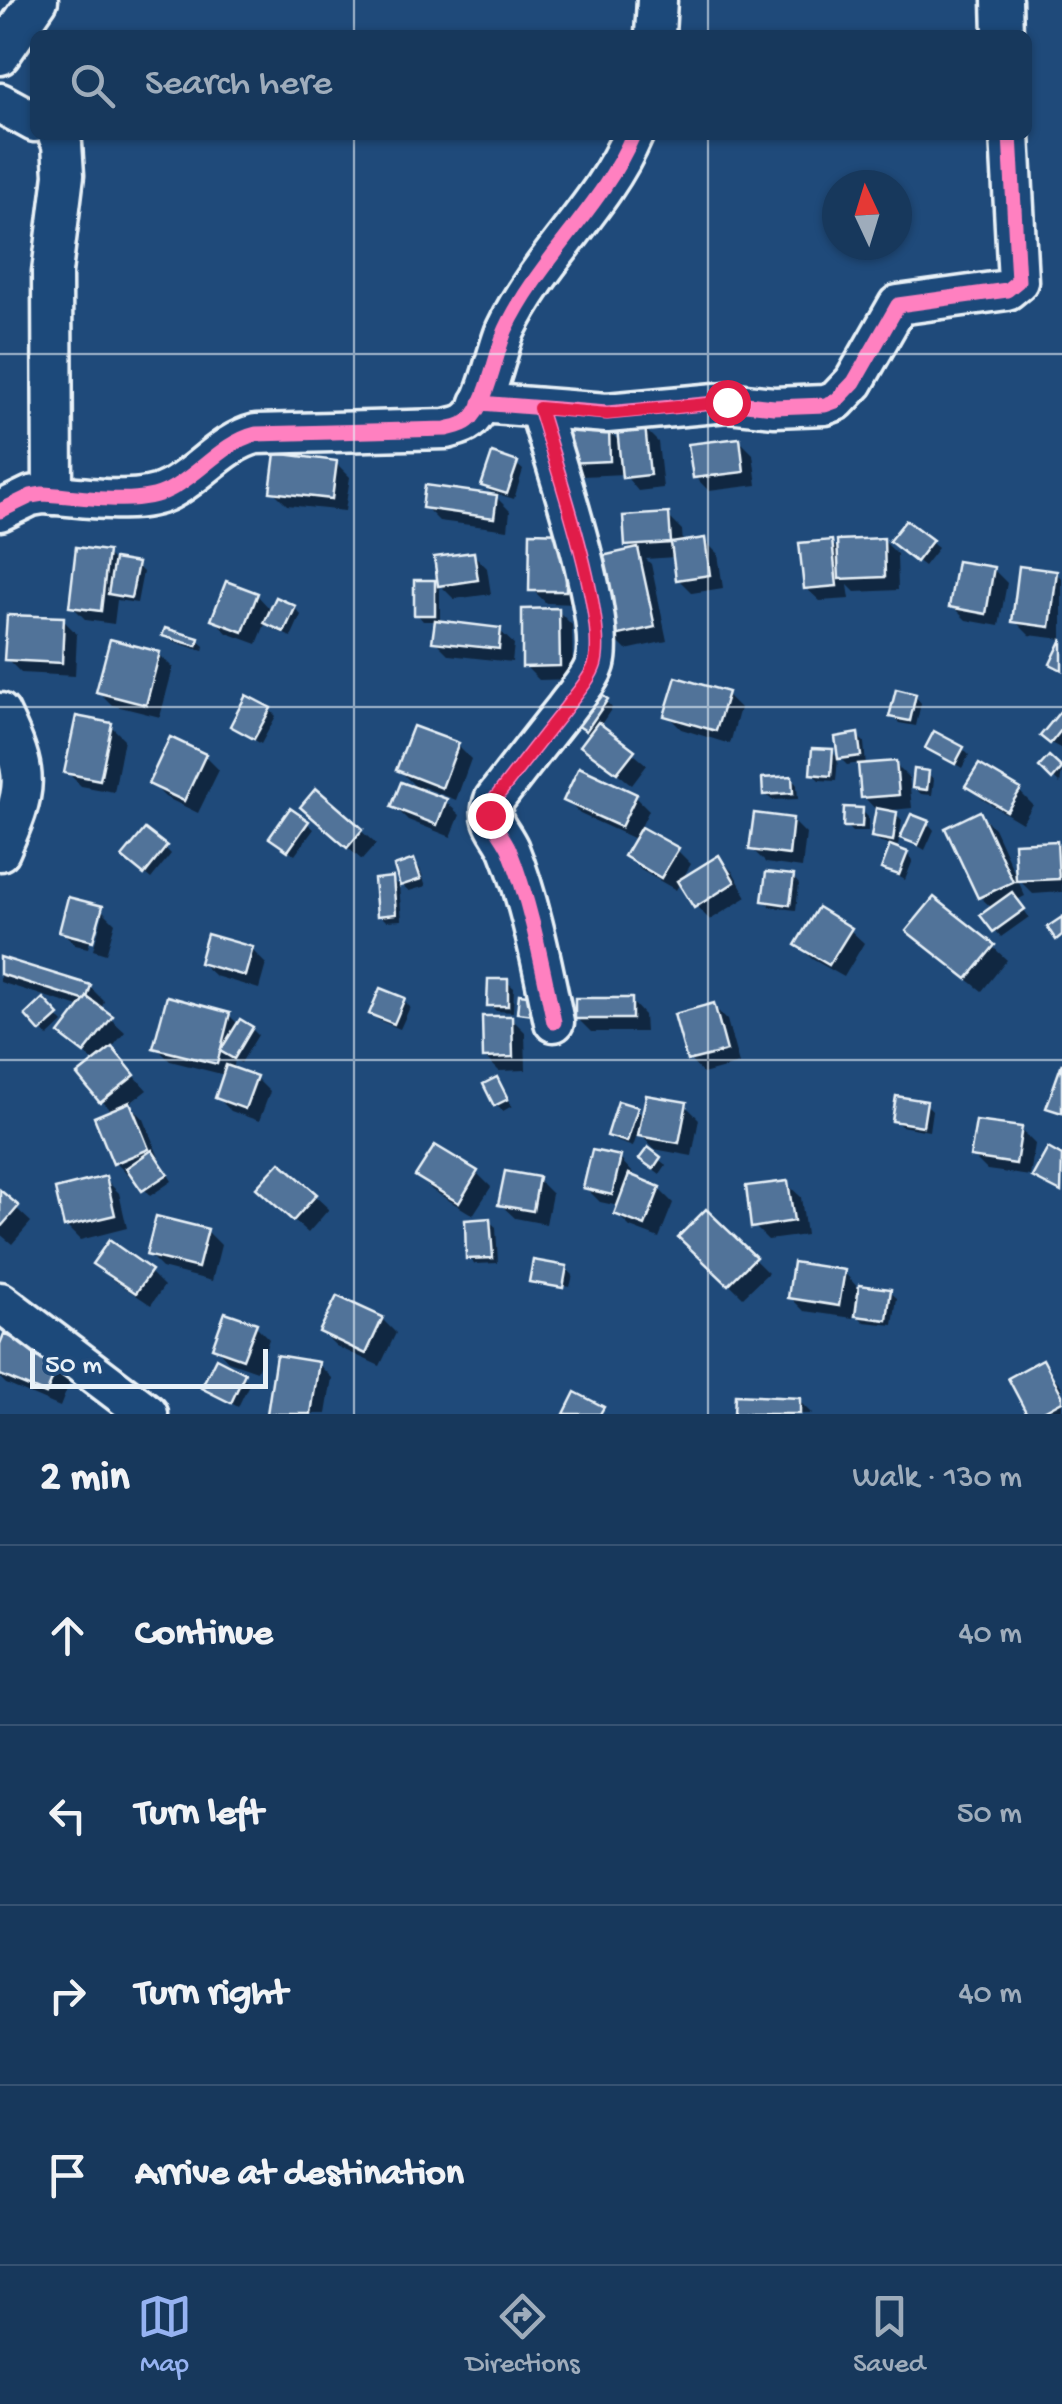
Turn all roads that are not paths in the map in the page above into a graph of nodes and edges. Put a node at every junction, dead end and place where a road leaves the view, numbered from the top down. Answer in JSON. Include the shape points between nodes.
{"nodes":[{"id":1,"x":38,"y":0,"type":"edge"},
{"id":2,"x":657,"y":0,"type":"edge"},
{"id":3,"x":1002,"y":0,"type":"edge"},
{"id":4,"x":655,"y":30,"type":"edge"},
{"id":5,"x":1003,"y":30,"type":"edge"},
{"id":6,"x":0,"y":55,"type":"edge"},
{"id":7,"x":0,"y":103,"type":"edge"},
{"id":8,"x":30,"y":119,"type":"edge"},
{"id":9,"x":60,"y":140,"type":"edge"},
{"id":10,"x":631,"y":140,"type":"edge"},
{"id":11,"x":1010,"y":140,"type":"edge"},
{"id":12,"x":480,"y":403,"type":"junction"},
{"id":13,"x":539,"y":408,"type":"junction"},
{"id":14,"x":54,"y":495,"type":"junction"},
{"id":15,"x":0,"y":510,"type":"edge"},
{"id":16,"x":0,"y":713,"type":"edge"},
{"id":17,"x":0,"y":851,"type":"edge"},
{"id":18,"x":554,"y":1022,"type":"dead end"},
{"id":19,"x":0,"y":1302,"type":"edge"},
{"id":20,"x":148,"y":1414,"type":"edge"}],
"edges":[{"from":1,"to":6,"type":"street"},
{"from":2,"to":4,"type":"street"},
{"from":3,"to":5,"type":"street"},
{"from":7,"to":8,"type":"street"},
{"from":9,"to":14,"type":"street","via":[[64,175],[52,272]]},
{"from":10,"to":12,"type":"street","via":[[506,328]]},
{"from":11,"to":13,"type":"street","via":[[1016,284],[898,305],[854,382],[836,400],[607,414]]},
{"from":12,"to":13,"type":"street"},
{"from":12,"to":14,"type":"street","via":[[468,421],[446,429],[246,436],[154,496]]},
{"from":13,"to":18,"type":"street","via":[[582,562],[596,657],[494,800],[490,815],[510,853]]},
{"from":14,"to":15,"type":"street","via":[[31,496]]},
{"from":16,"to":17,"type":"street","via":[[23,773],[20,804]]},
{"from":19,"to":20,"type":"street"}]}
